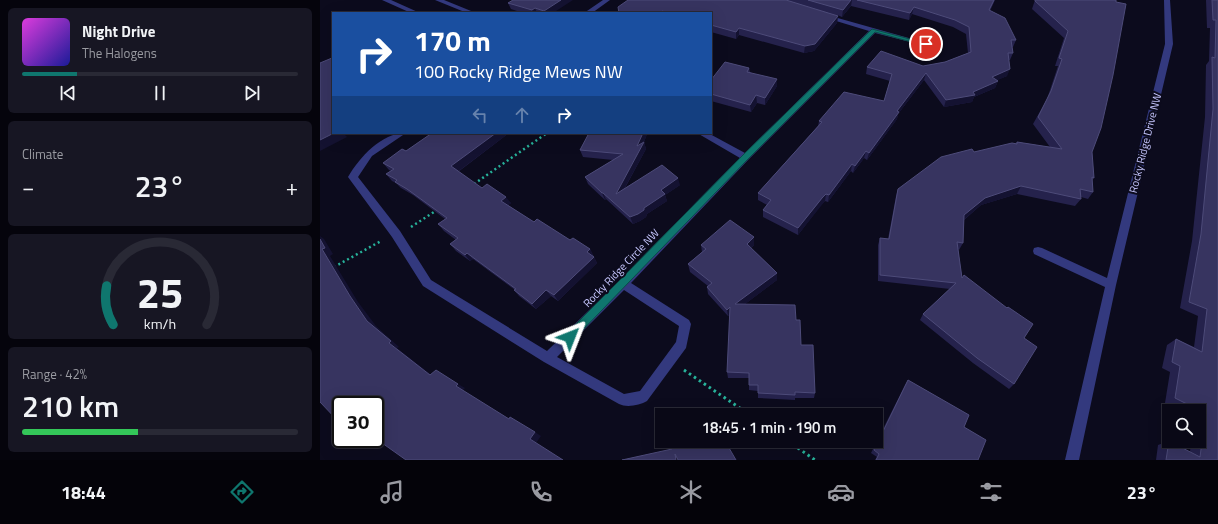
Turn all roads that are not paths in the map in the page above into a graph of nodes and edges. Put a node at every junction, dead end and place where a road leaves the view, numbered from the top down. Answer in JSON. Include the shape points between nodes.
{"nodes":[{"id":1,"x":385,"y":0,"type":"edge"},
{"id":2,"x":438,"y":0,"type":"edge"},
{"id":3,"x":607,"y":0,"type":"edge"},
{"id":4,"x":1167,"y":0,"type":"edge"},
{"id":5,"x":415,"y":12,"type":"edge"},
{"id":6,"x":470,"y":12,"type":"edge"},
{"id":7,"x":589,"y":12,"type":"edge"},
{"id":8,"x":815,"y":13,"type":"edge"},
{"id":9,"x":874,"y":30,"type":"junction"},
{"id":10,"x":926,"y":44,"type":"dead end"},
{"id":11,"x":400,"y":134,"type":"edge"},
{"id":12,"x":703,"y":134,"type":"edge"},
{"id":13,"x":746,"y":157,"type":"junction"},
{"id":14,"x":1038,"y":250,"type":"dead end"},
{"id":15,"x":623,"y":284,"type":"junction"},
{"id":16,"x":1111,"y":285,"type":"junction"},
{"id":17,"x":548,"y":358,"type":"junction"},
{"id":18,"x":1072,"y":460,"type":"edge"}],
"edges":[{"from":1,"to":5,"type":"street"},
{"from":2,"to":6,"type":"street"},
{"from":3,"to":7,"type":"street"},
{"from":4,"to":16,"type":"street","name":"Rocky Ridge Drive NW","via":[[1168,44]]},
{"from":8,"to":9,"type":"street"},
{"from":9,"to":10,"type":"street"},
{"from":9,"to":13,"type":"street","name":"Rocky Ridge Circle NW"},
{"from":11,"to":17,"type":"street","via":[[369,154],[353,177],[396,234],[427,283]]},
{"from":12,"to":13,"type":"street"},
{"from":13,"to":15,"type":"street","name":"Rocky Ridge Circle NW"},
{"from":14,"to":16,"type":"street"},
{"from":15,"to":17,"type":"street","name":"Rocky Ridge Circle NW"},
{"from":15,"to":17,"type":"street","via":[[685,324],[682,344],[643,397],[623,400]]},
{"from":16,"to":18,"type":"street","name":"Rocky Ridge Drive NW"}]}
